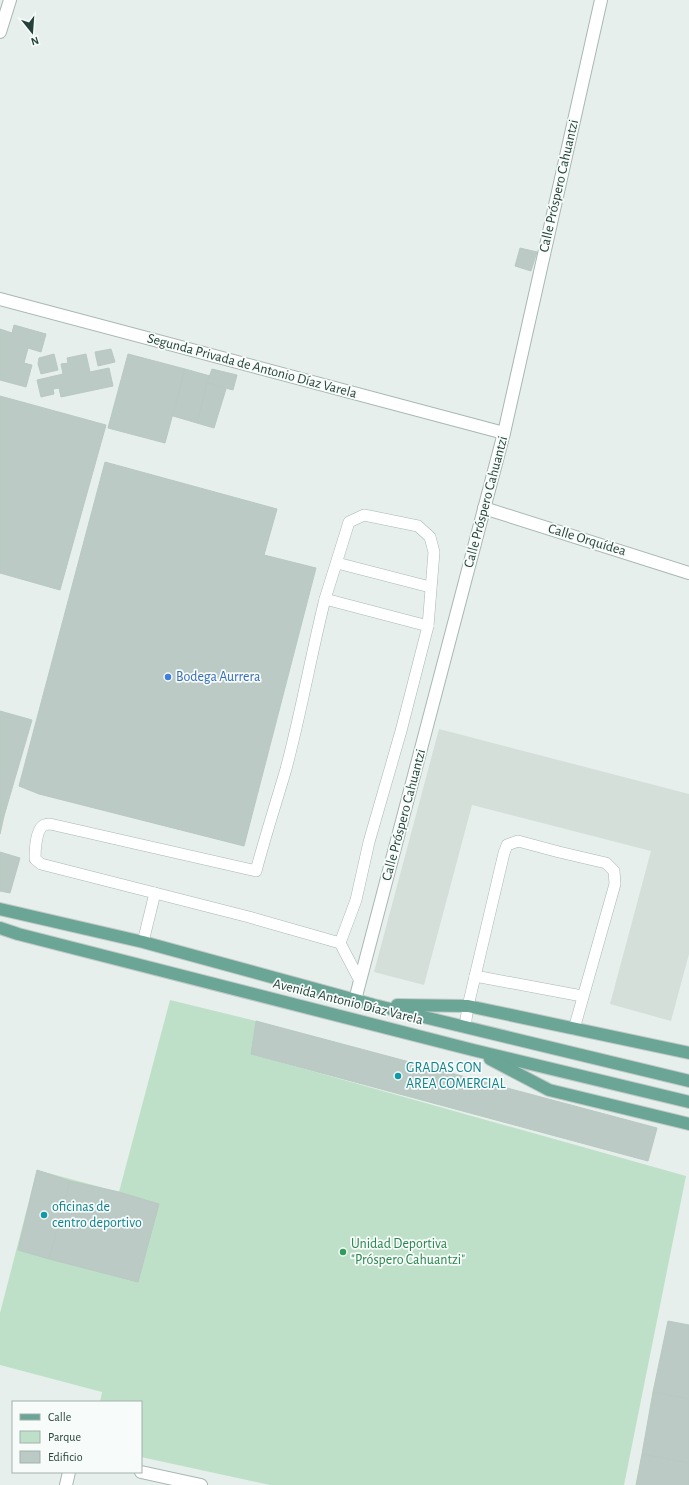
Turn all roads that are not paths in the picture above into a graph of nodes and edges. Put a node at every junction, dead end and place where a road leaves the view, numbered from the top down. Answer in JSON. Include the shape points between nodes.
{"nodes":[{"id":1,"x":10,"y":0,"type":"edge"},
{"id":2,"x":601,"y":0,"type":"edge"},
{"id":3,"x":0,"y":32,"type":"edge"},
{"id":4,"x":0,"y":298,"type":"edge"},
{"id":5,"x":504,"y":433,"type":"junction"},
{"id":6,"x":484,"y":508,"type":"junction"},
{"id":7,"x":337,"y":563,"type":"junction"},
{"id":8,"x":689,"y":572,"type":"edge"},
{"id":9,"x":430,"y":587,"type":"junction"},
{"id":10,"x":325,"y":599,"type":"junction"},
{"id":11,"x":428,"y":626,"type":"junction"},
{"id":12,"x":155,"y":893,"type":"junction"},
{"id":13,"x":0,"y":910,"type":"edge"},
{"id":14,"x":0,"y":928,"type":"edge"},
{"id":15,"x":143,"y":942,"type":"junction"},
{"id":16,"x":340,"y":943,"type":"junction"},
{"id":17,"x":475,"y":976,"type":"junction"},
{"id":18,"x":360,"y":981,"type":"junction"},
{"id":19,"x":582,"y":996,"type":"junction"},
{"id":20,"x":355,"y":1000,"type":"junction"},
{"id":21,"x":374,"y":1005,"type":"junction"},
{"id":22,"x":468,"y":1006,"type":"junction"},
{"id":23,"x":465,"y":1027,"type":"junction"},
{"id":24,"x":574,"y":1029,"type":"junction"},
{"id":25,"x":473,"y":1050,"type":"junction"},
{"id":26,"x":689,"y":1053,"type":"edge"},
{"id":27,"x":689,"y":1081,"type":"edge"},
{"id":28,"x":689,"y":1102,"type":"edge"},
{"id":29,"x":689,"y":1124,"type":"edge"},
{"id":30,"x":142,"y":1472,"type":"edge"},
{"id":31,"x":69,"y":1473,"type":"edge"},
{"id":32,"x":66,"y":1485,"type":"edge"},
{"id":33,"x":201,"y":1485,"type":"edge"}],
"edges":[{"from":1,"to":3,"type":"street"},
{"from":2,"to":5,"type":"street","name":"Calle Próspero Cahuantzi"},
{"from":4,"to":5,"type":"street","name":"Segunda Privada de Antonio Díaz Varela"},
{"from":5,"to":6,"type":"street","name":"Calle Próspero Cahuantzi"},
{"from":6,"to":8,"type":"street","name":"Calle Orquídea"},
{"from":6,"to":18,"type":"street","name":"Calle Próspero Cahuantzi"},
{"from":7,"to":9,"type":"lane"},
{"from":7,"to":9,"type":"lane","via":[[349,522],[364,515],[418,526],[430,537],[434,552]]},
{"from":7,"to":10,"type":"lane"},
{"from":9,"to":11,"type":"lane"},
{"from":10,"to":11,"type":"lane"},
{"from":10,"to":12,"type":"lane","via":[[290,754],[256,872],[50,824],[39,830],[35,859],[41,864]]},
{"from":11,"to":16,"type":"lane","via":[[369,842],[356,900]]},
{"from":12,"to":15,"type":"lane"},
{"from":12,"to":16,"type":"lane"},
{"from":13,"to":15,"type":"main road","name":"Avenida Antonio Díaz Varela"},
{"from":14,"to":25,"type":"main road","name":"Avenida Antonio Díaz Varela"},
{"from":15,"to":20,"type":"main road","name":"Avenida Antonio Díaz Varela"},
{"from":16,"to":18,"type":"lane"},
{"from":17,"to":19,"type":"lane"},
{"from":17,"to":19,"type":"lane","via":[[504,853],[507,845],[518,841],[606,863],[614,871],[615,884]]},
{"from":17,"to":22,"type":"lane"},
{"from":18,"to":20,"type":"street","name":"Calle Próspero Cahuantzi"},
{"from":19,"to":24,"type":"lane"},
{"from":20,"to":21,"type":"main road","name":"Avenida Antonio Díaz Varela"},
{"from":21,"to":22,"type":"main road"},
{"from":21,"to":23,"type":"main road","name":"Avenida Antonio Díaz Varela"},
{"from":22,"to":23,"type":"lane"},
{"from":22,"to":24,"type":"main road"},
{"from":23,"to":27,"type":"main road","name":"Avenida Antonio Díaz Varela"},
{"from":24,"to":26,"type":"main road"},
{"from":25,"to":28,"type":"main road","name":"Avenida Antonio Díaz Varela"},
{"from":25,"to":29,"type":"main road","via":[[549,1090]]},
{"from":30,"to":33,"type":"street"},
{"from":31,"to":32,"type":"street"}]}
